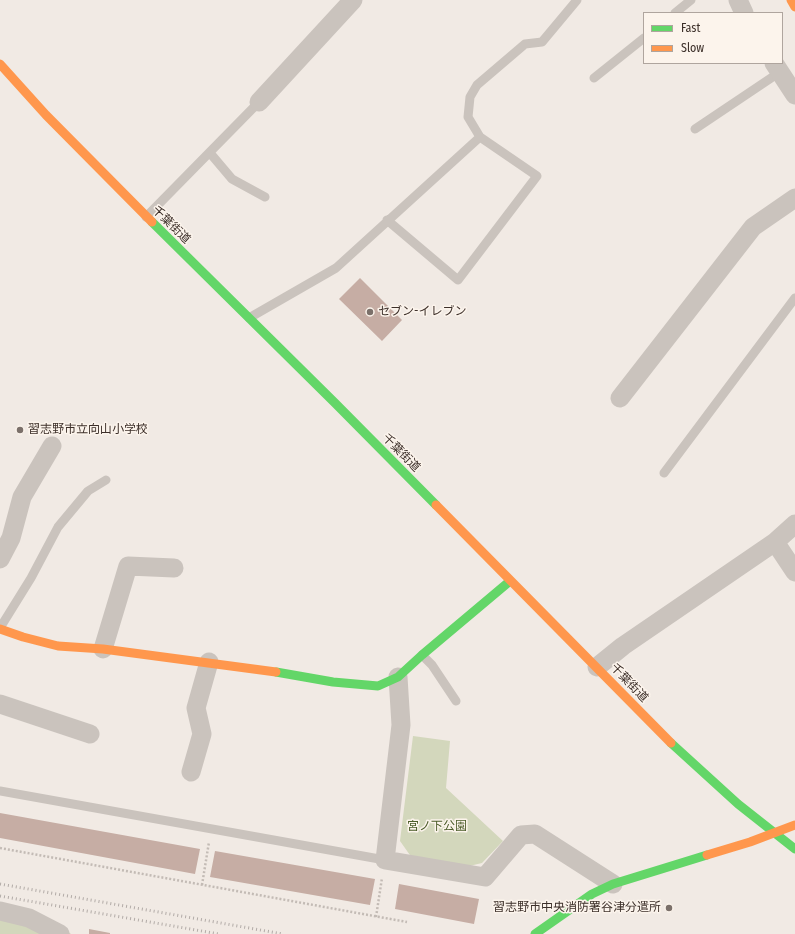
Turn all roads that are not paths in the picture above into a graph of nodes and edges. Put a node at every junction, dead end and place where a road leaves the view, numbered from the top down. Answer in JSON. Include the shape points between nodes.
{"nodes":[{"id":1,"x":353,"y":0,"type":"edge"},
{"id":2,"x":577,"y":0,"type":"edge"},
{"id":3,"x":691,"y":0,"type":"edge"},
{"id":4,"x":738,"y":0,"type":"edge"},
{"id":5,"x":790,"y":0,"type":"edge"},
{"id":6,"x":795,"y":7,"type":"edge"},
{"id":7,"x":676,"y":12,"type":"edge"},
{"id":8,"x":744,"y":12,"type":"edge"},
{"id":9,"x":643,"y":39,"type":"edge"},
{"id":10,"x":0,"y":64,"type":"edge"},
{"id":11,"x":777,"y":67,"type":"edge"},
{"id":12,"x":594,"y":78,"type":"dead end"},
{"id":13,"x":795,"y":95,"type":"edge"},
{"id":14,"x":259,"y":102,"type":"joint"},
{"id":15,"x":695,"y":129,"type":"dead end"},
{"id":16,"x":480,"y":137,"type":"junction"},
{"id":17,"x":210,"y":153,"type":"junction"},
{"id":18,"x":265,"y":197,"type":"dead end"},
{"id":19,"x":795,"y":198,"type":"edge"},
{"id":20,"x":146,"y":217,"type":"junction"},
{"id":21,"x":388,"y":220,"type":"junction"},
{"id":22,"x":795,"y":298,"type":"edge"},
{"id":23,"x":249,"y":318,"type":"junction"},
{"id":24,"x":620,"y":398,"type":"dead end"},
{"id":25,"x":52,"y":446,"type":"dead end"},
{"id":26,"x":664,"y":473,"type":"dead end"},
{"id":27,"x":106,"y":480,"type":"dead end"},
{"id":28,"x":795,"y":524,"type":"edge"},
{"id":29,"x":775,"y":542,"type":"junction"},
{"id":30,"x":0,"y":559,"type":"edge"},
{"id":31,"x":174,"y":568,"type":"dead end"},
{"id":32,"x":795,"y":572,"type":"edge"},
{"id":33,"x":510,"y":581,"type":"junction"},
{"id":34,"x":0,"y":629,"type":"edge"},
{"id":35,"x":103,"y":649,"type":"junction"},
{"id":36,"x":422,"y":655,"type":"junction"},
{"id":37,"x":209,"y":662,"type":"junction"},
{"id":38,"x":596,"y":667,"type":"junction"},
{"id":39,"x":398,"y":676,"type":"junction"},
{"id":40,"x":456,"y":701,"type":"dead end"},
{"id":41,"x":0,"y":704,"type":"edge"},
{"id":42,"x":90,"y":734,"type":"dead end"},
{"id":43,"x":191,"y":772,"type":"dead end"},
{"id":44,"x":0,"y":791,"type":"edge"},
{"id":45,"x":795,"y":825,"type":"edge"},
{"id":46,"x":775,"y":834,"type":"junction"},
{"id":47,"x":795,"y":849,"type":"edge"},
{"id":48,"x":385,"y":860,"type":"junction"},
{"id":49,"x":613,"y":884,"type":"junction"},
{"id":50,"x":0,"y":911,"type":"edge"},
{"id":51,"x":28,"y":926,"type":"edge"},
{"id":52,"x":60,"y":934,"type":"edge"},
{"id":53,"x":535,"y":934,"type":"edge"}],
"edges":[{"from":1,"to":14,"type":"street"},
{"from":2,"to":16,"type":"lane","via":[[542,42],[525,44],[477,85],[470,97],[468,117]]},
{"from":3,"to":7,"type":"lane"},
{"from":4,"to":8,"type":"street"},
{"from":5,"to":6,"type":"main road"},
{"from":9,"to":12,"type":"lane"},
{"from":10,"to":20,"type":"main road","name":"千葉街道"},
{"from":11,"to":13,"type":"street"},
{"from":11,"to":15,"type":"lane"},
{"from":14,"to":17,"type":"lane"},
{"from":16,"to":21,"type":"lane"},
{"from":16,"to":21,"type":"lane","via":[[537,176],[458,280]]},
{"from":17,"to":18,"type":"lane","via":[[232,179]]},
{"from":17,"to":20,"type":"lane"},
{"from":19,"to":24,"type":"street","via":[[753,226]]},
{"from":20,"to":23,"type":"main road","name":"千葉街道"},
{"from":21,"to":23,"type":"lane","via":[[336,268]]},
{"from":22,"to":26,"type":"lane"},
{"from":23,"to":33,"type":"main road","name":"千葉街道"},
{"from":25,"to":30,"type":"street","via":[[22,497],[11,538]]},
{"from":27,"to":34,"type":"lane","via":[[88,491],[58,527]]},
{"from":28,"to":29,"type":"street"},
{"from":29,"to":32,"type":"street"},
{"from":29,"to":38,"type":"street"},
{"from":31,"to":35,"type":"street","via":[[128,566]]},
{"from":33,"to":36,"type":"main road"},
{"from":33,"to":38,"type":"main road","name":"千葉街道"},
{"from":34,"to":35,"type":"main road","via":[[23,638],[58,646]]},
{"from":35,"to":37,"type":"main road"},
{"from":36,"to":39,"type":"main road"},
{"from":36,"to":40,"type":"lane","via":[[432,665]]},
{"from":37,"to":39,"type":"main road","via":[[333,682],[378,686]]},
{"from":37,"to":43,"type":"street","via":[[196,708],[202,734]]},
{"from":38,"to":46,"type":"main road","name":"千葉街道","via":[[696,766]]},
{"from":39,"to":48,"type":"street","via":[[401,725]]},
{"from":41,"to":42,"type":"street"},
{"from":44,"to":48,"type":"lane"},
{"from":45,"to":46,"type":"main road"},
{"from":46,"to":47,"type":"main road","name":"千葉街道"},
{"from":46,"to":49,"type":"main road"},
{"from":48,"to":49,"type":"street","via":[[485,877],[521,835],[535,834]]},
{"from":49,"to":53,"type":"main road","via":[[592,894]]},
{"from":50,"to":51,"type":"street"},
{"from":51,"to":52,"type":"street"}]}
